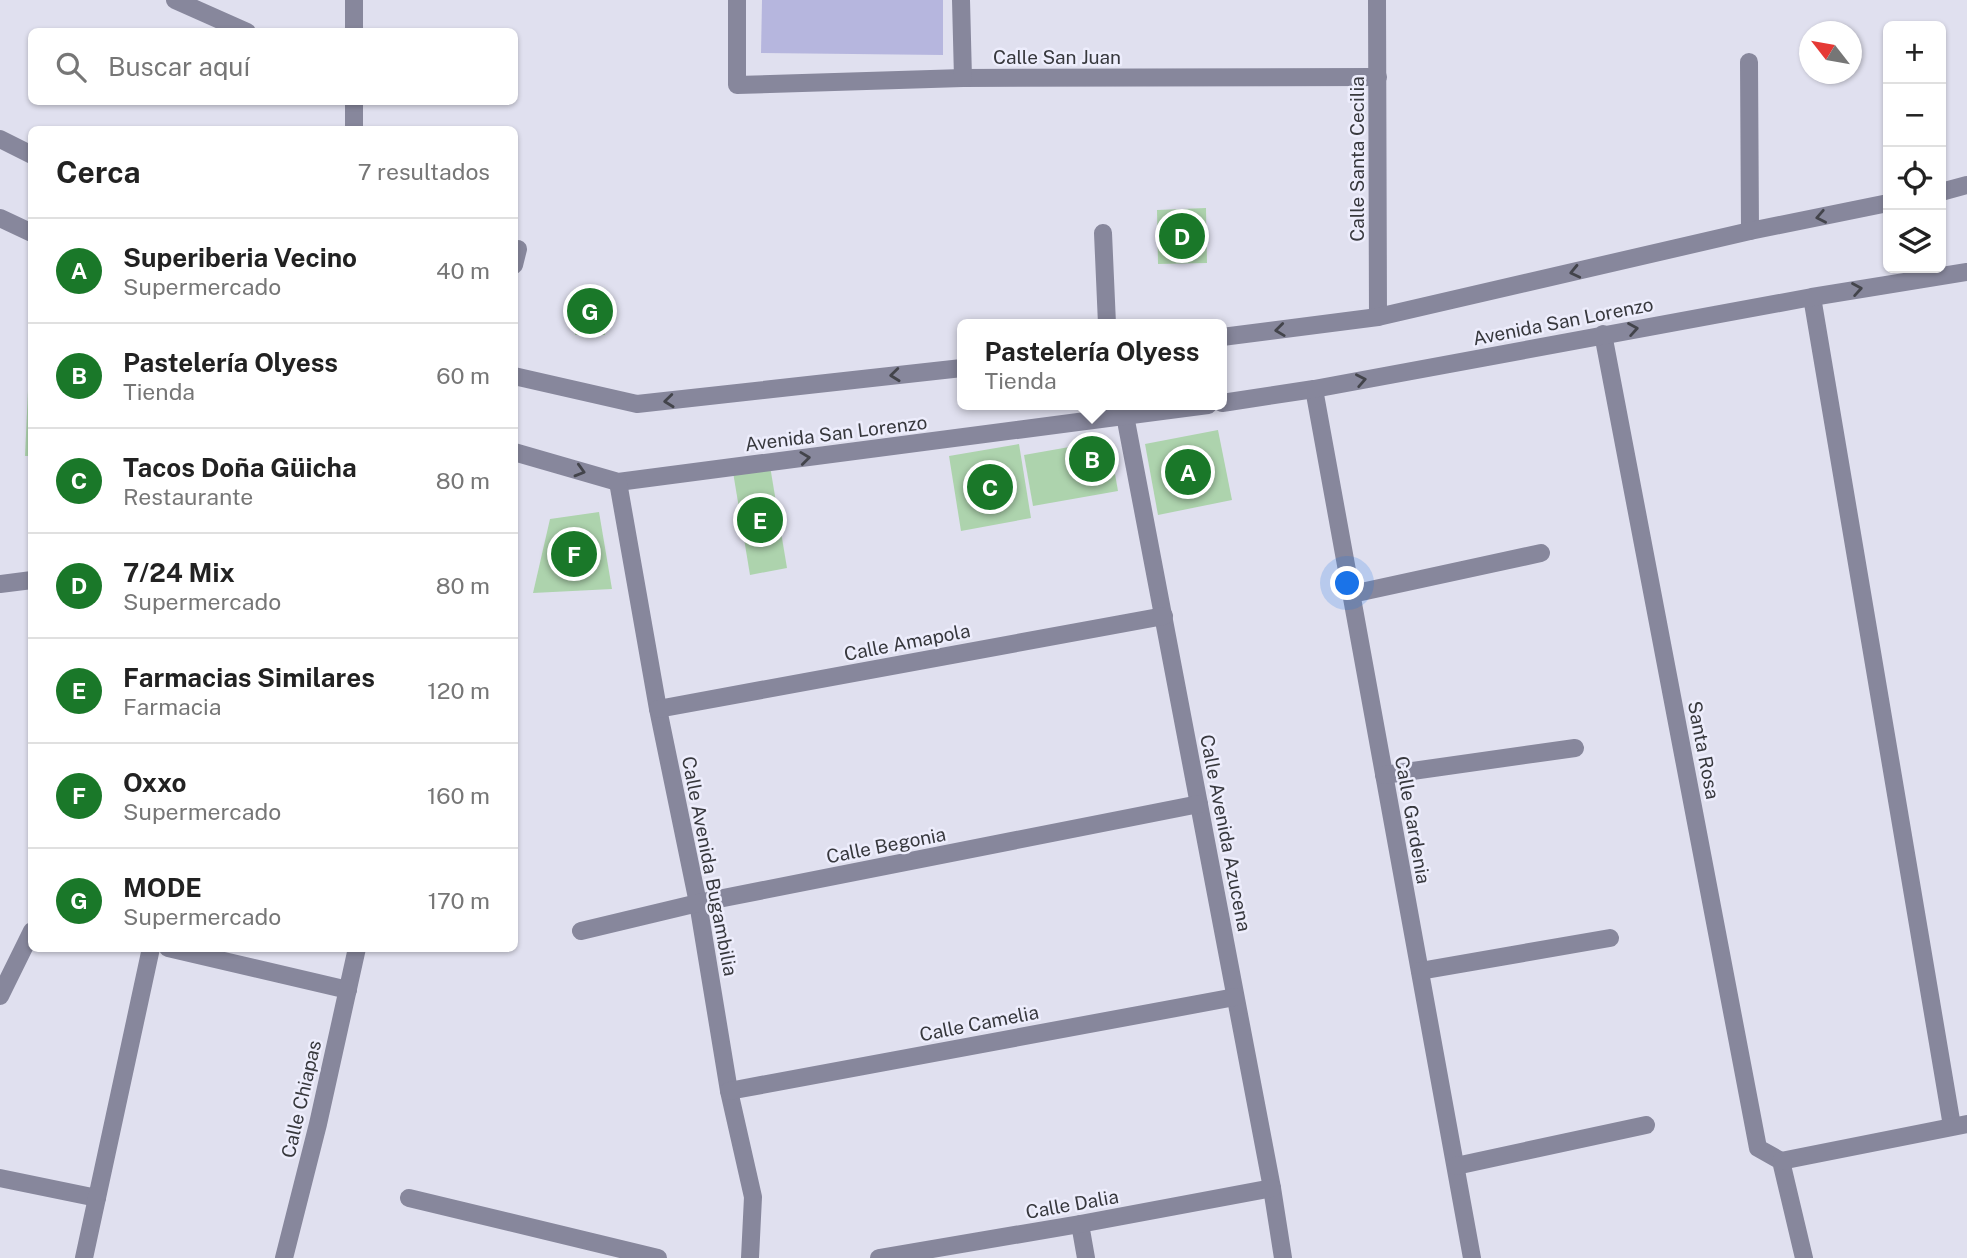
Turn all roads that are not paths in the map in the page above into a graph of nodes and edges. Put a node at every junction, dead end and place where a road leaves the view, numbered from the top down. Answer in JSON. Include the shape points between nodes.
{"nodes":[{"id":1,"x":175,"y":0,"type":"edge"},
{"id":2,"x":354,"y":0,"type":"edge"},
{"id":3,"x":737,"y":0,"type":"edge"},
{"id":4,"x":961,"y":0,"type":"edge"},
{"id":5,"x":1377,"y":0,"type":"edge"},
{"id":6,"x":238,"y":28,"type":"edge"},
{"id":7,"x":354,"y":28,"type":"edge"},
{"id":8,"x":1749,"y":62,"type":"dead end"},
{"id":9,"x":1378,"y":77,"type":"junction"},
{"id":10,"x":963,"y":78,"type":"junction"},
{"id":11,"x":354,"y":105,"type":"edge"},
{"id":12,"x":354,"y":126,"type":"edge"},
{"id":13,"x":0,"y":139,"type":"edge"},
{"id":14,"x":28,"y":153,"type":"edge"},
{"id":15,"x":1967,"y":185,"type":"edge"},
{"id":16,"x":1946,"y":191,"type":"edge"},
{"id":17,"x":1883,"y":205,"type":"edge"},
{"id":18,"x":0,"y":218,"type":"edge"},
{"id":19,"x":28,"y":231,"type":"edge"},
{"id":20,"x":1749,"y":231,"type":"junction"},
{"id":21,"x":1103,"y":233,"type":"dead end"},
{"id":22,"x":1946,"y":272,"type":"edge"},
{"id":23,"x":1967,"y":272,"type":"edge"},
{"id":24,"x":1912,"y":273,"type":"edge"},
{"id":25,"x":1812,"y":297,"type":"junction"},
{"id":26,"x":1378,"y":317,"type":"junction"},
{"id":27,"x":1107,"y":319,"type":"edge"},
{"id":28,"x":1603,"y":334,"type":"junction"},
{"id":29,"x":1227,"y":336,"type":"edge"},
{"id":30,"x":957,"y":369,"type":"edge"},
{"id":31,"x":518,"y":377,"type":"edge"},
{"id":32,"x":1314,"y":389,"type":"junction"},
{"id":33,"x":1227,"y":402,"type":"edge"},
{"id":34,"x":1124,"y":411,"type":"edge"},
{"id":35,"x":518,"y":453,"type":"edge"},
{"id":36,"x":618,"y":482,"type":"junction"},
{"id":37,"x":1541,"y":553,"type":"dead end"},
{"id":38,"x":28,"y":580,"type":"edge"},
{"id":39,"x":0,"y":584,"type":"edge"},
{"id":40,"x":1352,"y":594,"type":"junction"},
{"id":41,"x":1164,"y":616,"type":"junction"},
{"id":42,"x":659,"y":709,"type":"junction"},
{"id":43,"x":1575,"y":748,"type":"dead end"},
{"id":44,"x":1384,"y":775,"type":"junction"},
{"id":45,"x":1199,"y":804,"type":"junction"},
{"id":46,"x":698,"y":903,"type":"junction"},
{"id":47,"x":581,"y":931,"type":"dead end"},
{"id":48,"x":1610,"y":938,"type":"dead end"},
{"id":49,"x":28,"y":939,"type":"edge"},
{"id":50,"x":149,"y":952,"type":"edge"},
{"id":51,"x":185,"y":952,"type":"edge"},
{"id":52,"x":356,"y":952,"type":"edge"},
{"id":53,"x":1420,"y":971,"type":"junction"},
{"id":54,"x":348,"y":990,"type":"junction"},
{"id":55,"x":0,"y":996,"type":"edge"},
{"id":56,"x":1236,"y":997,"type":"junction"},
{"id":57,"x":729,"y":1091,"type":"junction"},
{"id":58,"x":1646,"y":1125,"type":"dead end"},
{"id":59,"x":1960,"y":1125,"type":"edge"},
{"id":60,"x":1781,"y":1161,"type":"junction"},
{"id":61,"x":1456,"y":1166,"type":"junction"},
{"id":62,"x":0,"y":1178,"type":"edge"},
{"id":63,"x":1272,"y":1188,"type":"junction"},
{"id":64,"x":97,"y":1198,"type":"junction"},
{"id":65,"x":409,"y":1198,"type":"dead end"},
{"id":66,"x":1080,"y":1224,"type":"junction"},
{"id":67,"x":84,"y":1258,"type":"edge"},
{"id":68,"x":284,"y":1258,"type":"edge"},
{"id":69,"x":658,"y":1258,"type":"edge"},
{"id":70,"x":750,"y":1258,"type":"edge"},
{"id":71,"x":879,"y":1258,"type":"edge"},
{"id":72,"x":1086,"y":1258,"type":"edge"},
{"id":73,"x":1283,"y":1258,"type":"edge"},
{"id":74,"x":1472,"y":1258,"type":"edge"},
{"id":75,"x":1804,"y":1258,"type":"edge"}],
"edges":[{"from":1,"to":6,"type":"street"},
{"from":2,"to":7,"type":"street"},
{"from":3,"to":10,"type":"street","name":"Calle San Juan","via":[[737,85]]},
{"from":4,"to":10,"type":"street"},
{"from":5,"to":9,"type":"street","name":"Calle Santa Cecilia"},
{"from":8,"to":20,"type":"street"},
{"from":9,"to":10,"type":"street","name":"Calle San Juan"},
{"from":9,"to":26,"type":"street","name":"Calle Santa Cecilia"},
{"from":11,"to":12,"type":"street"},
{"from":13,"to":14,"type":"street"},
{"from":15,"to":16,"type":"street"},
{"from":17,"to":20,"type":"street","one_way":true},
{"from":18,"to":19,"type":"street"},
{"from":20,"to":26,"type":"street","one_way":true},
{"from":21,"to":27,"type":"street"},
{"from":22,"to":23,"type":"street","name":"Avenida San Lorenzo"},
{"from":25,"to":24,"type":"street","name":"Avenida San Lorenzo","one_way":true},
{"from":28,"to":25,"type":"street","name":"Avenida San Lorenzo","one_way":true},
{"from":25,"to":59,"type":"street"},
{"from":26,"to":29,"type":"street","one_way":true},
{"from":32,"to":28,"type":"street","name":"Avenida San Lorenzo","one_way":true},
{"from":28,"to":60,"type":"street","name":"Santa Rosa","via":[[1758,1148]]},
{"from":30,"to":31,"type":"street","one_way":true,"via":[[637,404]]},
{"from":32,"to":33,"type":"street","name":"Avenida San Lorenzo"},
{"from":32,"to":40,"type":"street","name":"Calle Gardenia"},
{"from":36,"to":34,"type":"street","name":"Avenida San Lorenzo","one_way":true},
{"from":34,"to":41,"type":"street","name":"Calle Avenida Azucena"},
{"from":35,"to":36,"type":"street","name":"Avenida San Lorenzo","one_way":true},
{"from":36,"to":42,"type":"street","name":"Calle Avenida Bugambilia"},
{"from":37,"to":40,"type":"street"},
{"from":38,"to":39,"type":"street"},
{"from":40,"to":44,"type":"street","name":"Calle Gardenia"},
{"from":41,"to":42,"type":"street","name":"Calle Amapola"},
{"from":41,"to":45,"type":"street","name":"Calle Avenida Azucena"},
{"from":42,"to":46,"type":"street","name":"Calle Avenida Bugambilia"},
{"from":43,"to":44,"type":"street"},
{"from":44,"to":53,"type":"street","name":"Calle Gardenia"},
{"from":45,"to":46,"type":"street","name":"Calle Begonia"},
{"from":45,"to":56,"type":"street","name":"Calle Avenida Azucena"},
{"from":46,"to":47,"type":"street","name":"Calle Begonia"},
{"from":46,"to":57,"type":"street","name":"Calle Avenida Bugambilia"},
{"from":48,"to":53,"type":"street"},
{"from":49,"to":55,"type":"street"},
{"from":50,"to":64,"type":"street"},
{"from":51,"to":54,"type":"street"},
{"from":52,"to":54,"type":"street","name":"Calle Chiapas"},
{"from":53,"to":61,"type":"street","name":"Calle Gardenia"},
{"from":54,"to":68,"type":"street","name":"Calle Chiapas"},
{"from":56,"to":57,"type":"street","name":"Calle Camelia"},
{"from":56,"to":63,"type":"street","name":"Calle Avenida Azucena"},
{"from":57,"to":70,"type":"street","name":"Calle Avenida Bugambilia","via":[[753,1197]]},
{"from":58,"to":61,"type":"street"},
{"from":59,"to":60,"type":"street"},
{"from":60,"to":75,"type":"street"},
{"from":61,"to":74,"type":"street","name":"Calle Gardenia"},
{"from":62,"to":64,"type":"street"},
{"from":63,"to":66,"type":"street","name":"Calle Dalia"},
{"from":63,"to":73,"type":"street","name":"Calle Avenida Azucena"},
{"from":64,"to":67,"type":"street"},
{"from":65,"to":69,"type":"street"},
{"from":66,"to":71,"type":"street","name":"Calle Dalia"},
{"from":66,"to":72,"type":"street"}]}
